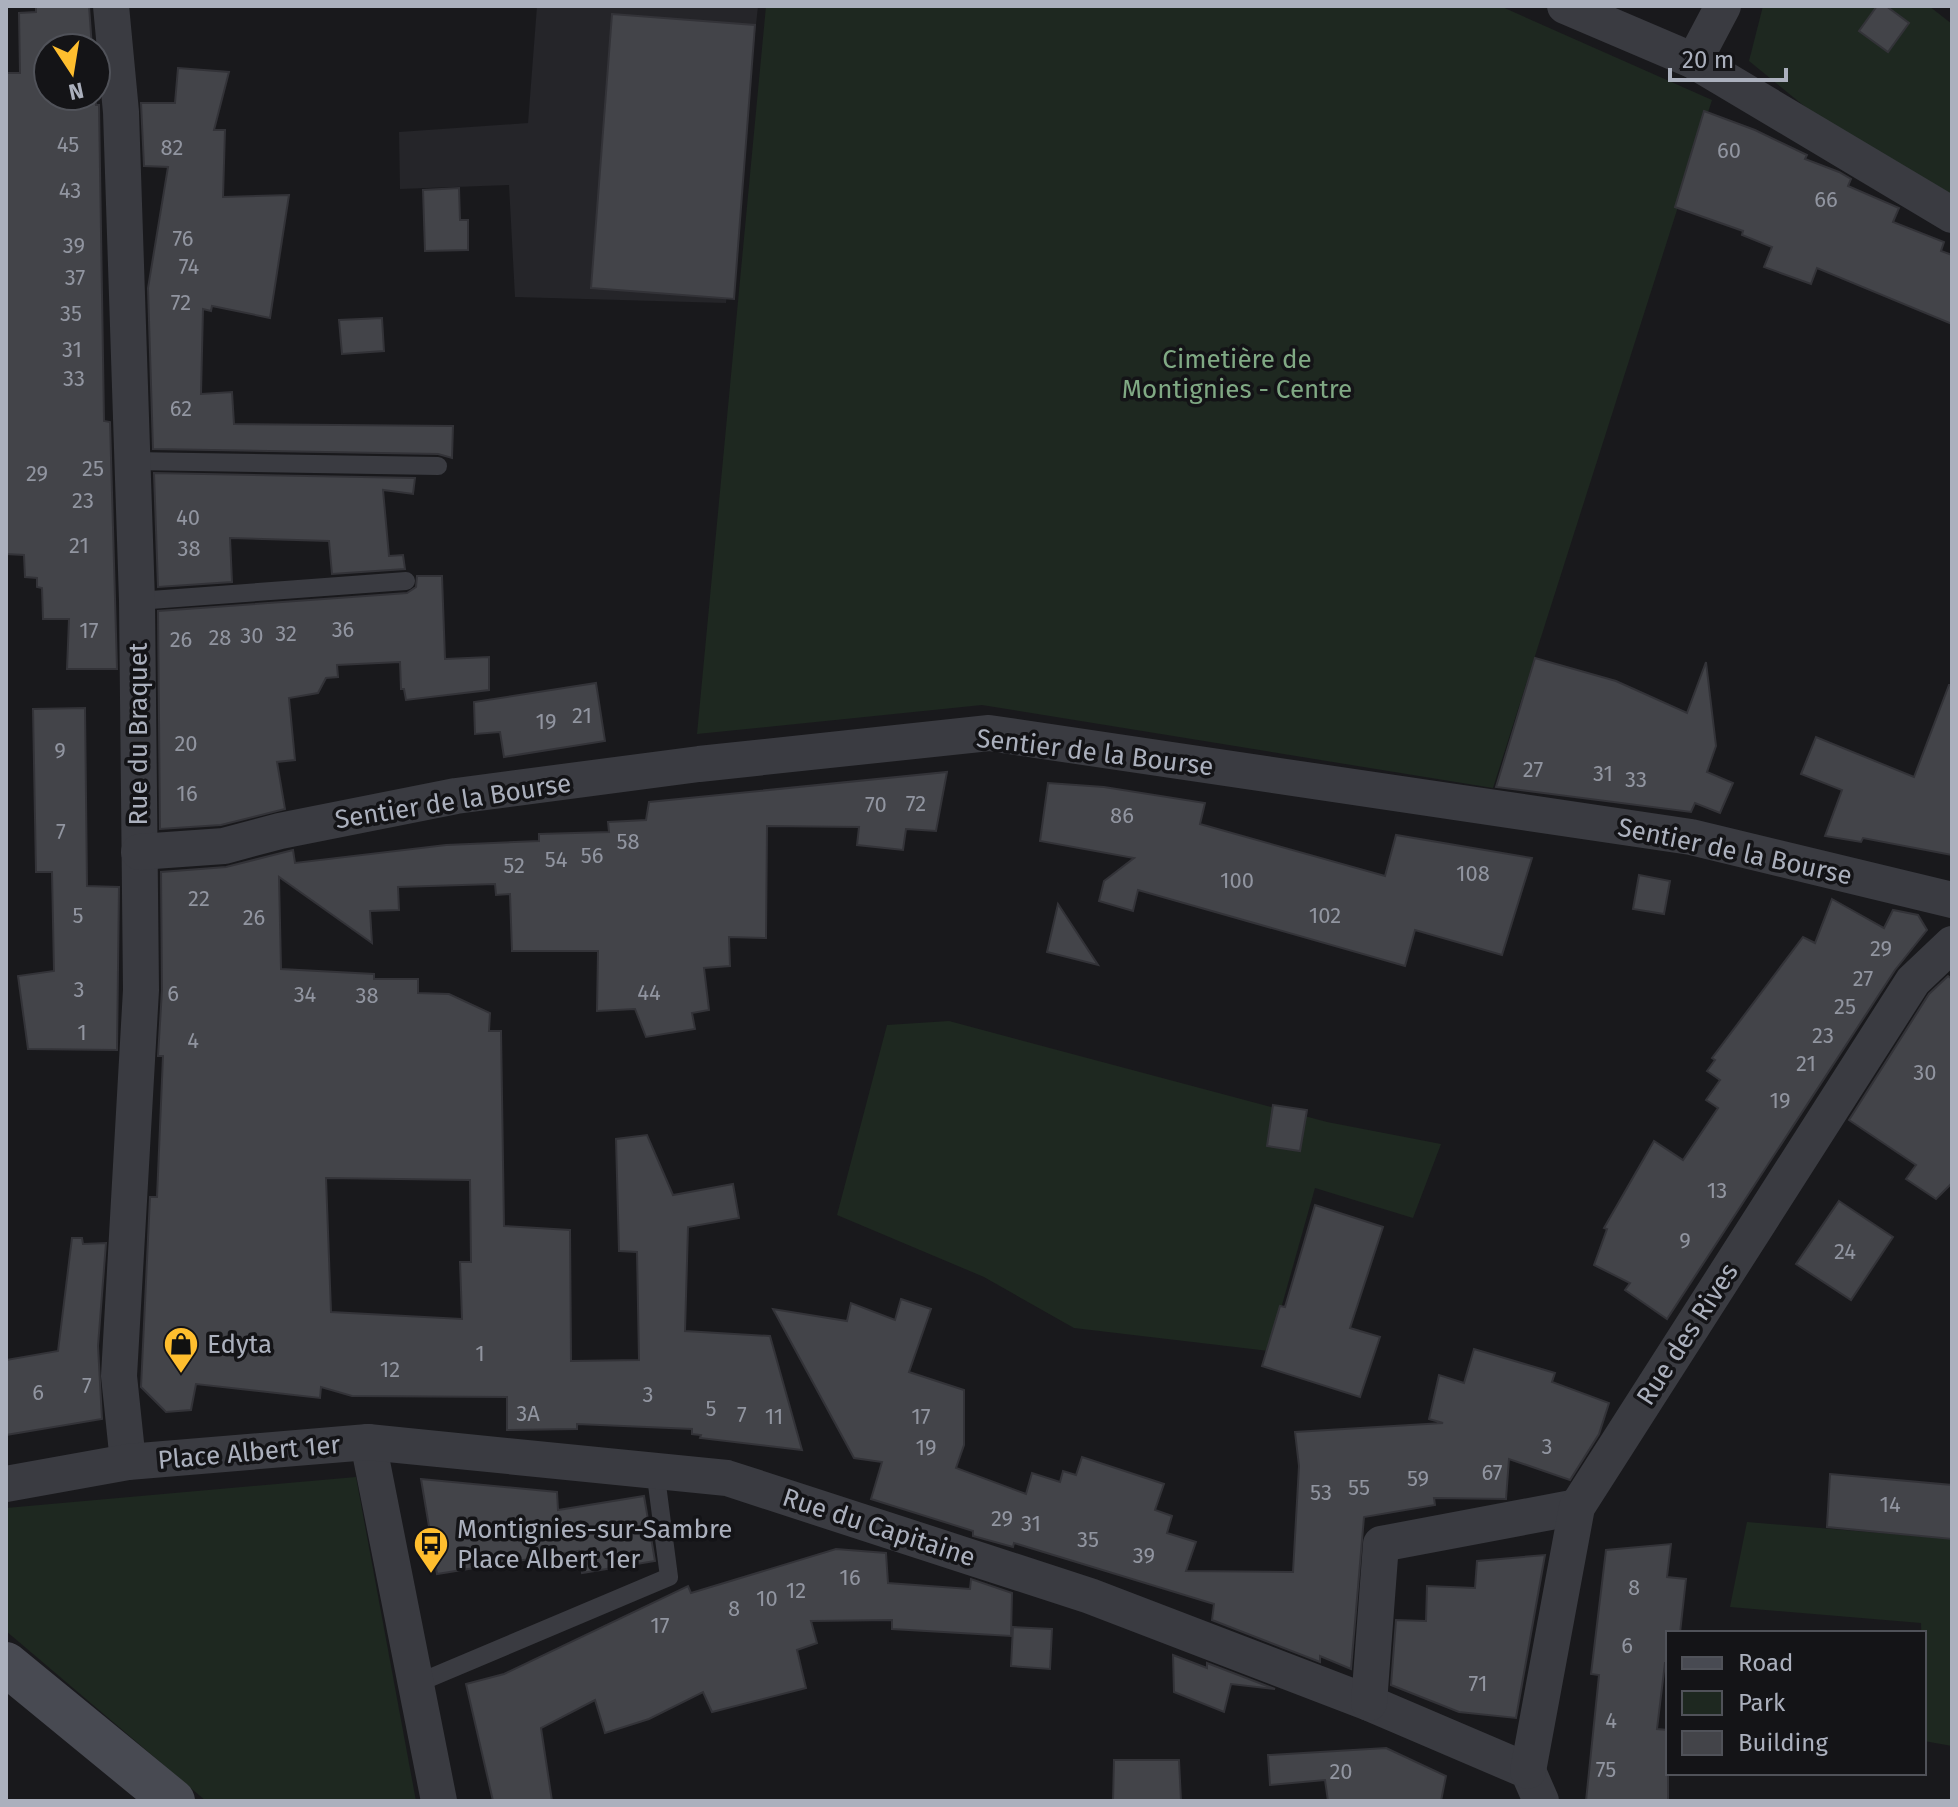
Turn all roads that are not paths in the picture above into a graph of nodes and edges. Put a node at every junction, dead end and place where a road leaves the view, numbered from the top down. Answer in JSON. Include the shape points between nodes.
{"nodes":[{"id":1,"x":111,"y":6,"type":"edge"},
{"id":2,"x":1565,"y":6,"type":"edge"},
{"id":3,"x":1723,"y":6,"type":"edge"},
{"id":4,"x":1694,"y":61,"type":"junction"},
{"id":5,"x":1952,"y":215,"type":"edge"},
{"id":6,"x":131,"y":461,"type":"junction"},
{"id":7,"x":438,"y":466,"type":"dead end"},
{"id":8,"x":406,"y":581,"type":"dead end"},
{"id":9,"x":137,"y":601,"type":"junction"},
{"id":10,"x":139,"y":852,"type":"junction"},
{"id":11,"x":1952,"y":900,"type":"edge"},
{"id":12,"x":1952,"y":944,"type":"edge"},
{"id":13,"x":368,"y":1442,"type":"junction"},
{"id":14,"x":128,"y":1462,"type":"junction"},
{"id":15,"x":655,"y":1469,"type":"junction"},
{"id":16,"x":6,"y":1484,"type":"edge"},
{"id":17,"x":1577,"y":1507,"type":"junction"},
{"id":18,"x":6,"y":1664,"type":"edge"},
{"id":19,"x":418,"y":1683,"type":"junction"},
{"id":20,"x":1369,"y":1703,"type":"junction"},
{"id":21,"x":1534,"y":1786,"type":"edge"},
{"id":22,"x":173,"y":1801,"type":"edge"},
{"id":23,"x":439,"y":1801,"type":"edge"}],
"edges":[{"from":1,"to":6,"type":"street","name":"Rue du Braquet","via":[[121,112]]},
{"from":2,"to":4,"type":"street"},
{"from":3,"to":4,"type":"street"},
{"from":4,"to":5,"type":"street"},
{"from":6,"to":7,"type":"lane"},
{"from":6,"to":9,"type":"street","name":"Rue du Braquet"},
{"from":8,"to":9,"type":"lane"},
{"from":9,"to":10,"type":"street","name":"Rue du Braquet"},
{"from":10,"to":11,"type":"street","name":"Sentier de la Bourse","via":[[224,846],[456,796],[989,733],[1691,837]]},
{"from":10,"to":14,"type":"street","name":"Rue du Braquet","via":[[141,990],[119,1376]]},
{"from":12,"to":17,"type":"street","name":"Rue des Rives","via":[[1913,981]]},
{"from":13,"to":14,"type":"street","name":"Place Albert 1er"},
{"from":13,"to":15,"type":"street","name":"Rue du Capitaine"},
{"from":13,"to":19,"type":"street","name":"Place Albert 1er"},
{"from":14,"to":16,"type":"street","name":"Place Albert 1er"},
{"from":15,"to":19,"type":"lane","via":[[669,1577]]},
{"from":15,"to":20,"type":"street","name":"Rue du Capitaine","via":[[727,1478],[1075,1591]]},
{"from":17,"to":20,"type":"street","via":[[1381,1544]]},
{"from":17,"to":21,"type":"street","name":"Rue des Rives"},
{"from":18,"to":22,"type":"main road"},
{"from":19,"to":23,"type":"street","name":"Place Albert 1er"},
{"from":20,"to":21,"type":"street","name":"Rue du Capitaine"}]}
